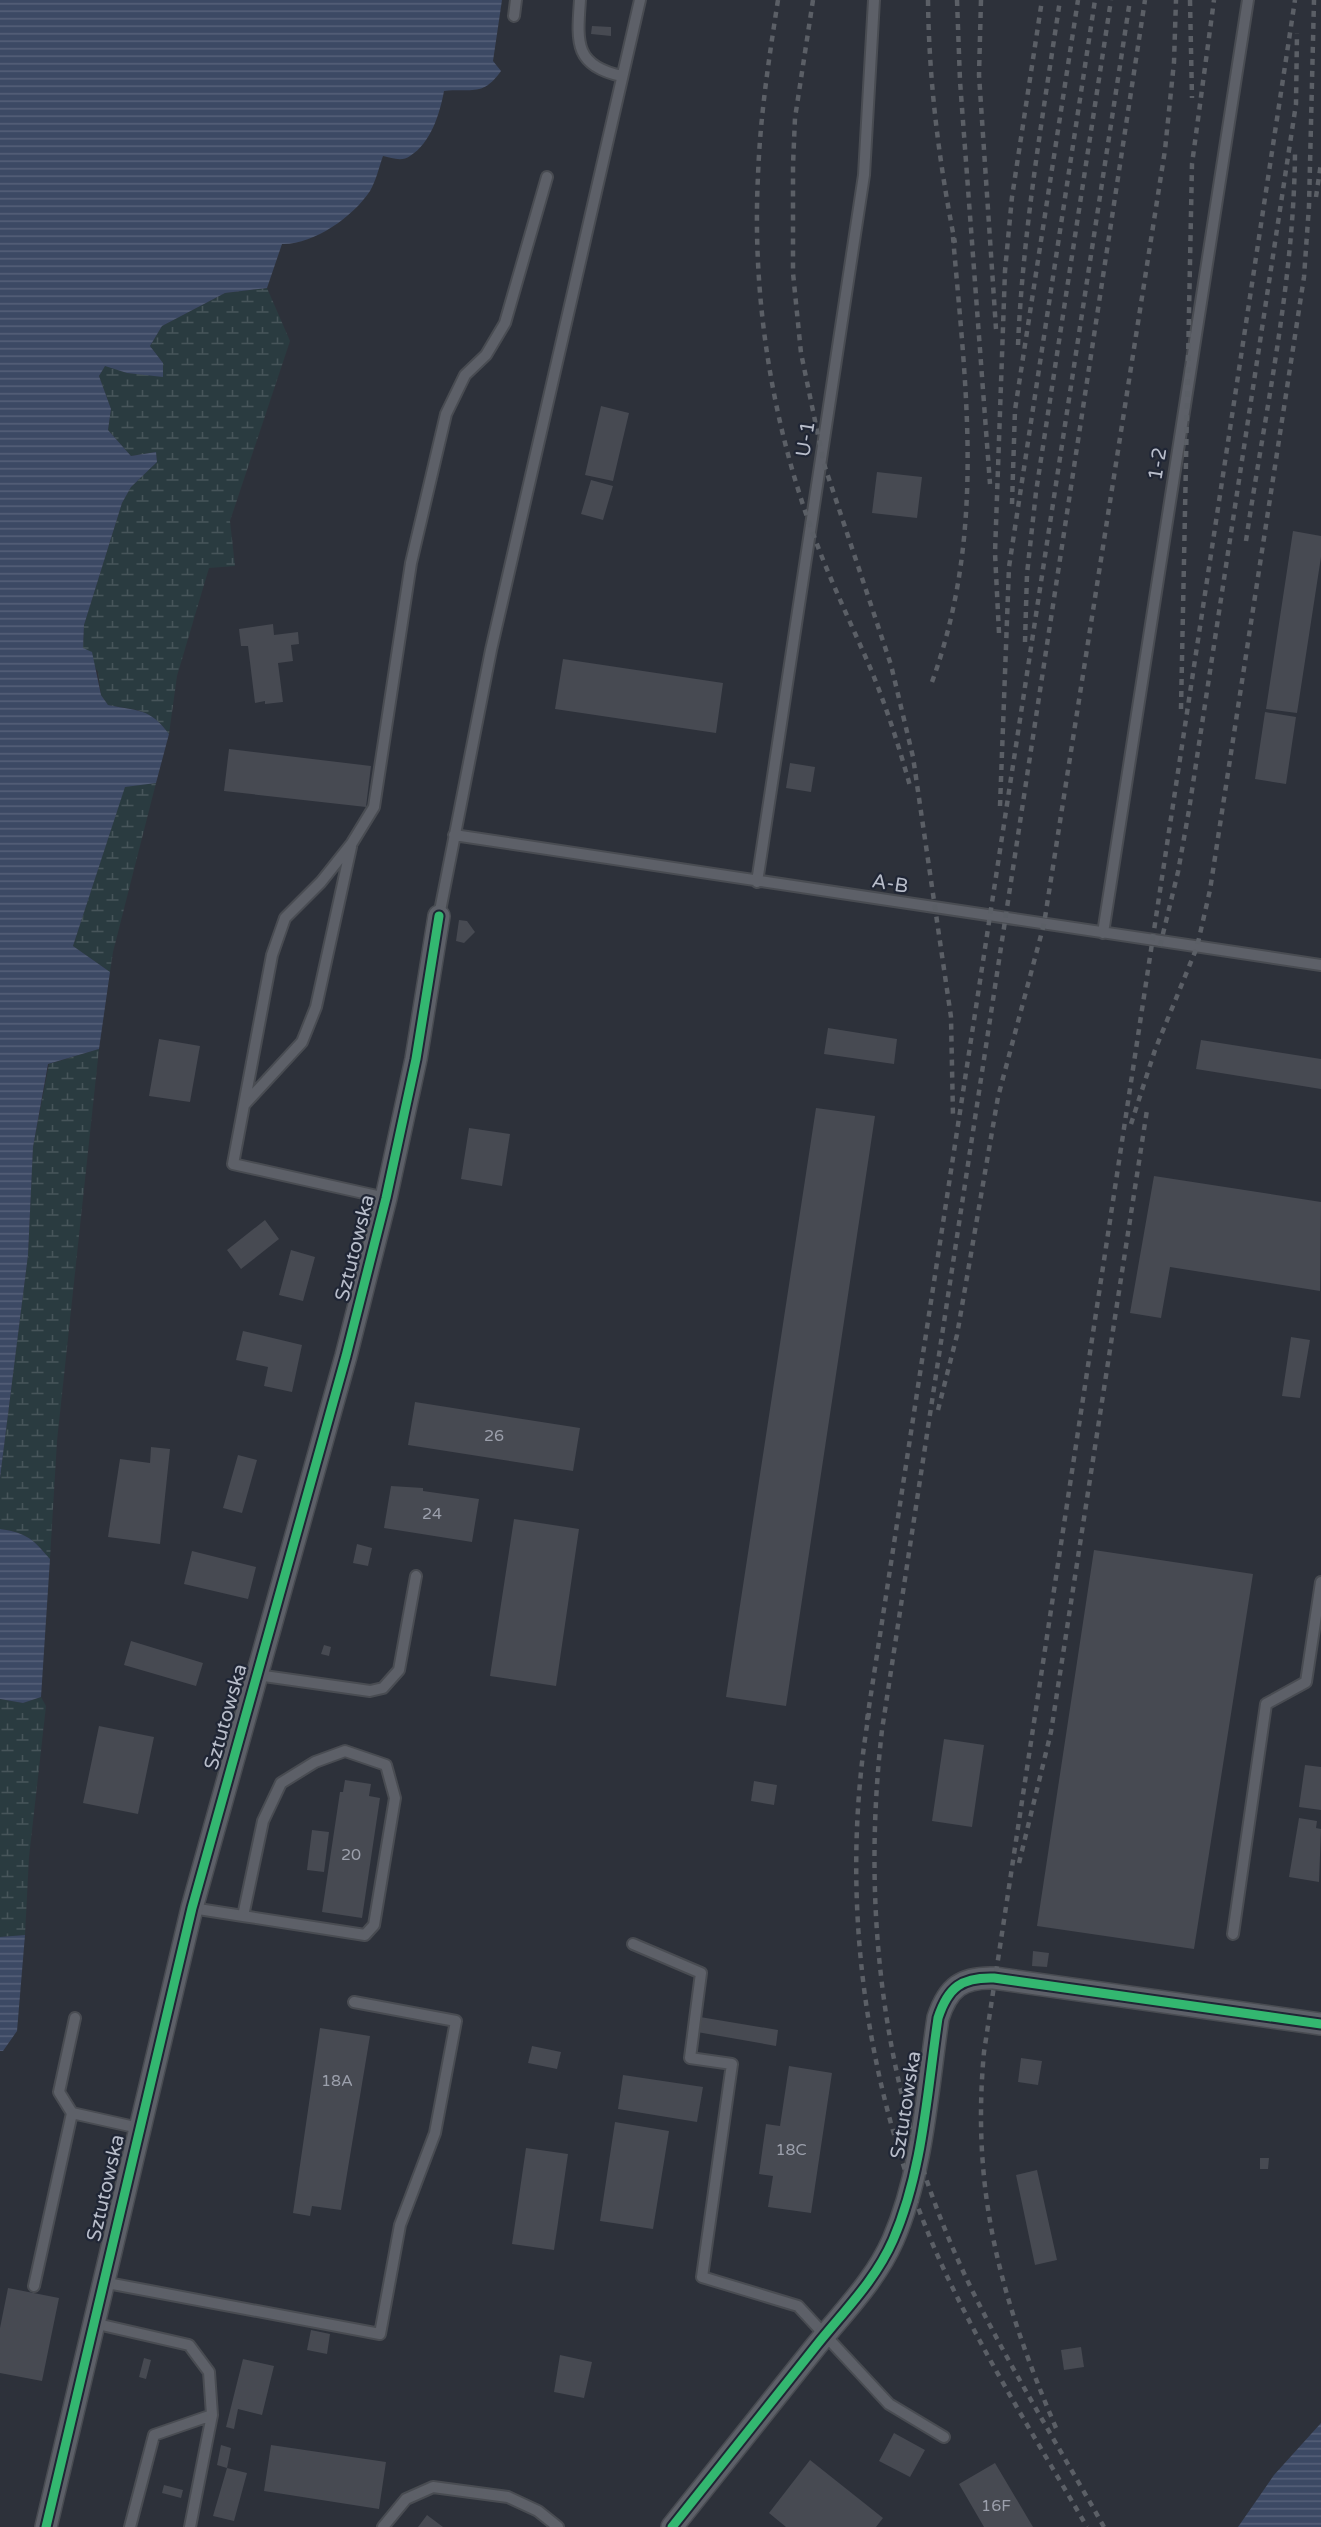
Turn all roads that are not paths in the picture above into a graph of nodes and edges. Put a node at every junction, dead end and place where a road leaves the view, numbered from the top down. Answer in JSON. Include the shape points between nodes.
{"nodes":[{"id":1,"x":516,"y":0,"type":"edge"},
{"id":2,"x":580,"y":0,"type":"edge"},
{"id":3,"x":640,"y":0,"type":"edge"},
{"id":4,"x":874,"y":0,"type":"edge"},
{"id":5,"x":1248,"y":0,"type":"edge"},
{"id":6,"x":514,"y":16,"type":"dead end"},
{"id":7,"x":622,"y":76,"type":"junction"},
{"id":8,"x":547,"y":177,"type":"dead end"},
{"id":9,"x":454,"y":834,"type":"junction"},
{"id":10,"x":352,"y":843,"type":"junction"},
{"id":11,"x":757,"y":882,"type":"junction"},
{"id":12,"x":439,"y":916,"type":"joint"},
{"id":13,"x":1103,"y":933,"type":"junction"},
{"id":14,"x":1321,"y":965,"type":"edge"},
{"id":15,"x":244,"y":1106,"type":"junction"},
{"id":16,"x":386,"y":1198,"type":"junction"},
{"id":17,"x":416,"y":1576,"type":"dead end"},
{"id":18,"x":1321,"y":1582,"type":"edge"},
{"id":19,"x":257,"y":1675,"type":"junction"},
{"id":20,"x":192,"y":1908,"type":"junction"},
{"id":21,"x":243,"y":1916,"type":"junction"},
{"id":22,"x":1233,"y":1934,"type":"dead end"},
{"id":23,"x":633,"y":1944,"type":"dead end"},
{"id":24,"x":354,"y":2002,"type":"dead end"},
{"id":25,"x":75,"y":2018,"type":"dead end"},
{"id":26,"x":1321,"y":2024,"type":"edge"},
{"id":27,"x":72,"y":2113,"type":"junction"},
{"id":28,"x":139,"y":2128,"type":"junction"},
{"id":29,"x":102,"y":2282,"type":"junction"},
{"id":30,"x":34,"y":2286,"type":"dead end"},
{"id":31,"x":93,"y":2323,"type":"junction"},
{"id":32,"x":826,"y":2333,"type":"junction"},
{"id":33,"x":212,"y":2415,"type":"junction"},
{"id":34,"x":944,"y":2437,"type":"dead end"},
{"id":35,"x":46,"y":2527,"type":"edge"},
{"id":36,"x":130,"y":2527,"type":"edge"},
{"id":37,"x":190,"y":2527,"type":"edge"},
{"id":38,"x":383,"y":2527,"type":"edge"},
{"id":39,"x":558,"y":2527,"type":"edge"},
{"id":40,"x":672,"y":2527,"type":"edge"}],
"edges":[{"from":1,"to":6,"type":"lane"},
{"from":2,"to":7,"type":"lane","via":[[577,41],[586,57],[602,72]]},
{"from":3,"to":7,"type":"lane"},
{"from":4,"to":11,"type":"lane","name":"U-1","via":[[864,175]]},
{"from":5,"to":13,"type":"lane","name":"1-2"},
{"from":7,"to":9,"type":"lane","via":[[491,650]]},
{"from":8,"to":10,"type":"lane","via":[[505,323],[486,355],[465,375],[446,414],[411,563],[374,807]]},
{"from":9,"to":11,"type":"lane","name":"A-B"},
{"from":9,"to":12,"type":"lane"},
{"from":10,"to":15,"type":"lane","via":[[316,1007],[302,1042]]},
{"from":10,"to":15,"type":"lane","via":[[285,918],[272,955]]},
{"from":11,"to":13,"type":"lane","name":"A-B"},
{"from":12,"to":16,"type":"street","name":"Sztutowska","via":[[416,1059]]},
{"from":13,"to":14,"type":"lane","name":"A-B"},
{"from":15,"to":16,"type":"lane","via":[[233,1164]]},
{"from":16,"to":19,"type":"street","name":"Sztutowska"},
{"from":17,"to":19,"type":"lane","via":[[399,1670],[383,1688],[370,1691]]},
{"from":18,"to":22,"type":"lane","via":[[1306,1682],[1266,1704]]},
{"from":19,"to":20,"type":"street","name":"Sztutowska"},
{"from":20,"to":21,"type":"lane"},
{"from":20,"to":28,"type":"street","name":"Sztutowska"},
{"from":21,"to":21,"type":"lane","via":[[263,1821],[282,1783],[315,1762],[345,1751],[386,1765],[394,1798],[374,1925],[365,1935]]},
{"from":23,"to":32,"type":"lane","via":[[701,1973],[690,2058],[732,2064],[702,2277],[798,2306]]},
{"from":24,"to":29,"type":"lane","via":[[456,2021],[435,2133],[400,2225],[380,2334]]},
{"from":25,"to":27,"type":"lane","via":[[59,2092]]},
{"from":26,"to":32,"type":"street","name":"Sztutowska","via":[[994,1978],[976,1977],[958,1985],[944,1998],[938,2018],[912,2186],[893,2240],[868,2285]]},
{"from":27,"to":28,"type":"lane"},
{"from":27,"to":30,"type":"lane"},
{"from":28,"to":29,"type":"street","name":"Sztutowska"},
{"from":29,"to":31,"type":"street","name":"Sztutowska"},
{"from":31,"to":33,"type":"lane","via":[[189,2345],[209,2372]]},
{"from":31,"to":35,"type":"street","name":"Sztutowska"},
{"from":32,"to":34,"type":"lane","via":[[889,2404]]},
{"from":32,"to":40,"type":"street","name":"Sztutowska"},
{"from":33,"to":36,"type":"lane","via":[[154,2435]]},
{"from":33,"to":37,"type":"lane"},
{"from":38,"to":39,"type":"lane","via":[[406,2499],[433,2487],[508,2497],[538,2511]]}]}
